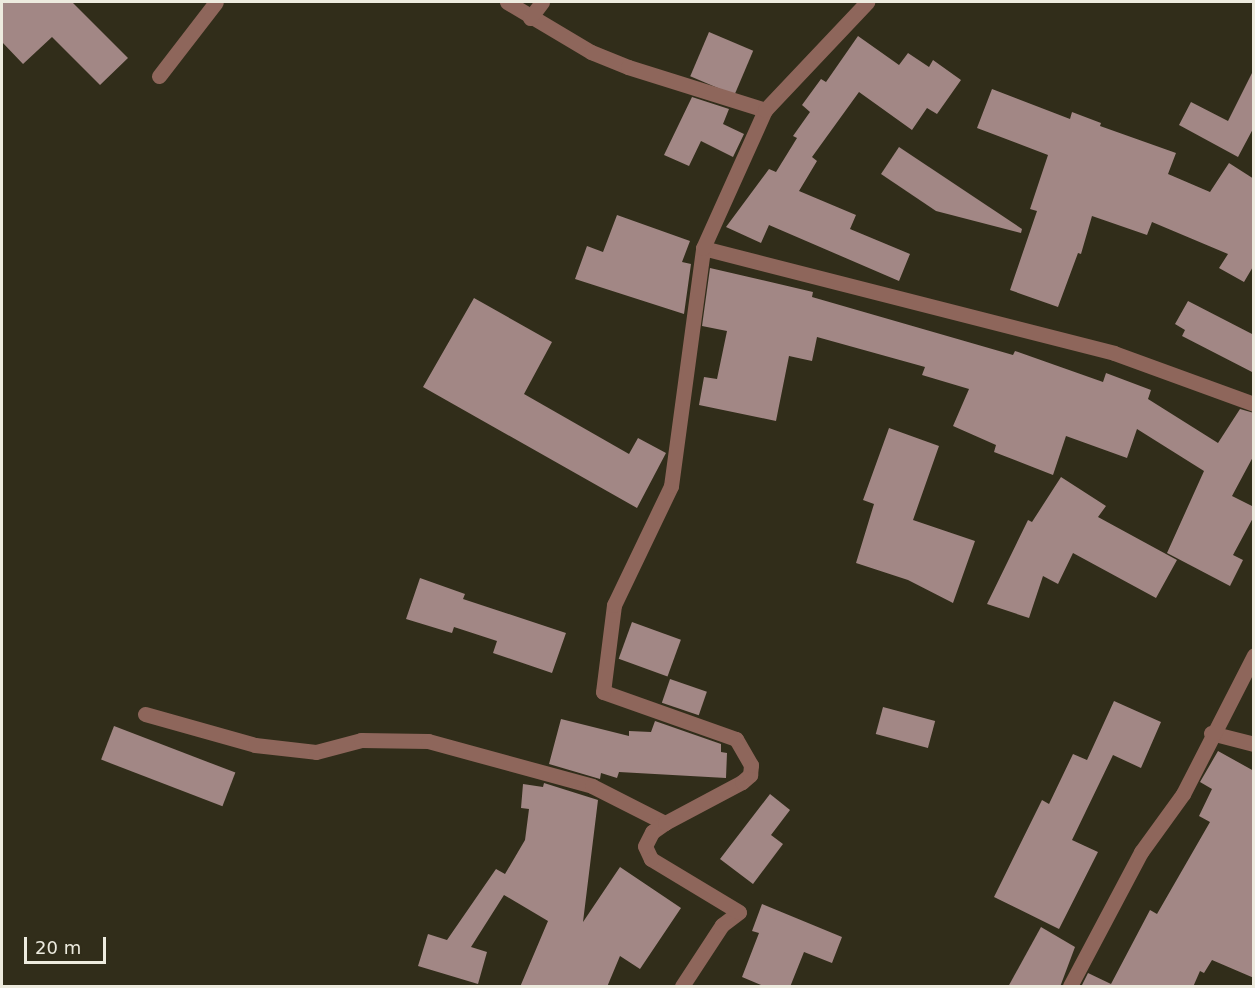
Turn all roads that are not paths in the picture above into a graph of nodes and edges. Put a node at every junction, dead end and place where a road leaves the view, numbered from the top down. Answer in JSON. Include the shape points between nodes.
{"nodes":[{"id":1,"x":216,"y":2,"type":"edge"},
{"id":2,"x":507,"y":2,"type":"edge"},
{"id":3,"x":542,"y":2,"type":"edge"},
{"id":4,"x":867,"y":2,"type":"edge"},
{"id":5,"x":530,"y":18,"type":"junction"},
{"id":6,"x":159,"y":76,"type":"dead end"},
{"id":7,"x":765,"y":110,"type":"junction"},
{"id":8,"x":703,"y":248,"type":"junction"},
{"id":9,"x":1254,"y":404,"type":"edge"},
{"id":10,"x":1254,"y":655,"type":"edge"},
{"id":11,"x":145,"y":714,"type":"dead end"},
{"id":12,"x":1211,"y":733,"type":"junction"},
{"id":13,"x":1254,"y":744,"type":"edge"},
{"id":14,"x":664,"y":823,"type":"junction"},
{"id":15,"x":685,"y":986,"type":"edge"},
{"id":16,"x":1070,"y":987,"type":"edge"}],
"edges":[{"from":1,"to":6,"type":"street"},
{"from":2,"to":5,"type":"street"},
{"from":3,"to":5,"type":"street"},
{"from":4,"to":7,"type":"street"},
{"from":5,"to":7,"type":"street","via":[[628,68]]},
{"from":7,"to":8,"type":"street"},
{"from":8,"to":9,"type":"street","via":[[1114,353]]},
{"from":8,"to":14,"type":"street","via":[[671,486],[614,605],[603,692],[736,739],[751,765],[750,775]]},
{"from":10,"to":12,"type":"street"},
{"from":11,"to":14,"type":"street","via":[[255,745],[316,752],[361,740],[428,741],[592,786]]},
{"from":12,"to":13,"type":"street"},
{"from":12,"to":16,"type":"street","via":[[1183,794],[1141,852]]},
{"from":14,"to":15,"type":"street","via":[[652,832],[645,846],[651,859],[739,912],[722,925]]}]}
